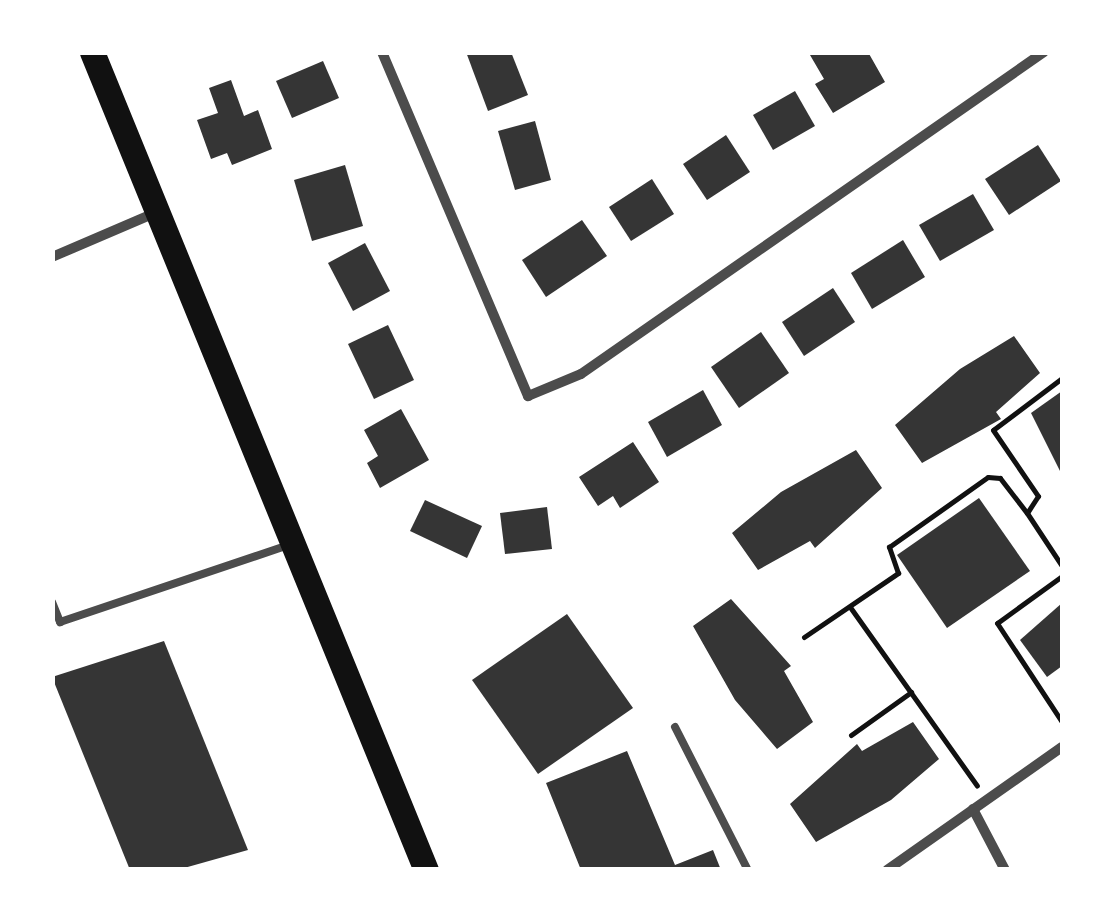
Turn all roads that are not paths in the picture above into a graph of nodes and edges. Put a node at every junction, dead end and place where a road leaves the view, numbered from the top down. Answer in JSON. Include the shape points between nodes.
{"nodes":[{"id":1,"x":382,"y":52,"type":"edge"},
{"id":2,"x":1044,"y":52,"type":"edge"},
{"id":3,"x":99,"y":54,"type":"edge"},
{"id":4,"x":158,"y":212,"type":"junction"},
{"id":5,"x":52,"y":258,"type":"edge"},
{"id":6,"x":293,"y":544,"type":"junction"},
{"id":7,"x":52,"y":602,"type":"edge"},
{"id":8,"x":675,"y":727,"type":"dead end"},
{"id":9,"x":1062,"y":747,"type":"edge"},
{"id":10,"x":973,"y":809,"type":"junction"},
{"id":11,"x":426,"y":870,"type":"edge"},
{"id":12,"x":748,"y":870,"type":"edge"},
{"id":13,"x":887,"y":870,"type":"edge"},
{"id":14,"x":1005,"y":870,"type":"edge"}],
"edges":[{"from":1,"to":2,"type":"street","via":[[528,396],[582,374]]},
{"from":3,"to":4,"type":"main road"},
{"from":4,"to":5,"type":"street"},
{"from":4,"to":6,"type":"main road"},
{"from":6,"to":7,"type":"lane","via":[[60,622]]},
{"from":6,"to":11,"type":"main road"},
{"from":8,"to":12,"type":"lane"},
{"from":9,"to":10,"type":"street"},
{"from":10,"to":13,"type":"street"},
{"from":10,"to":14,"type":"street"}]}
